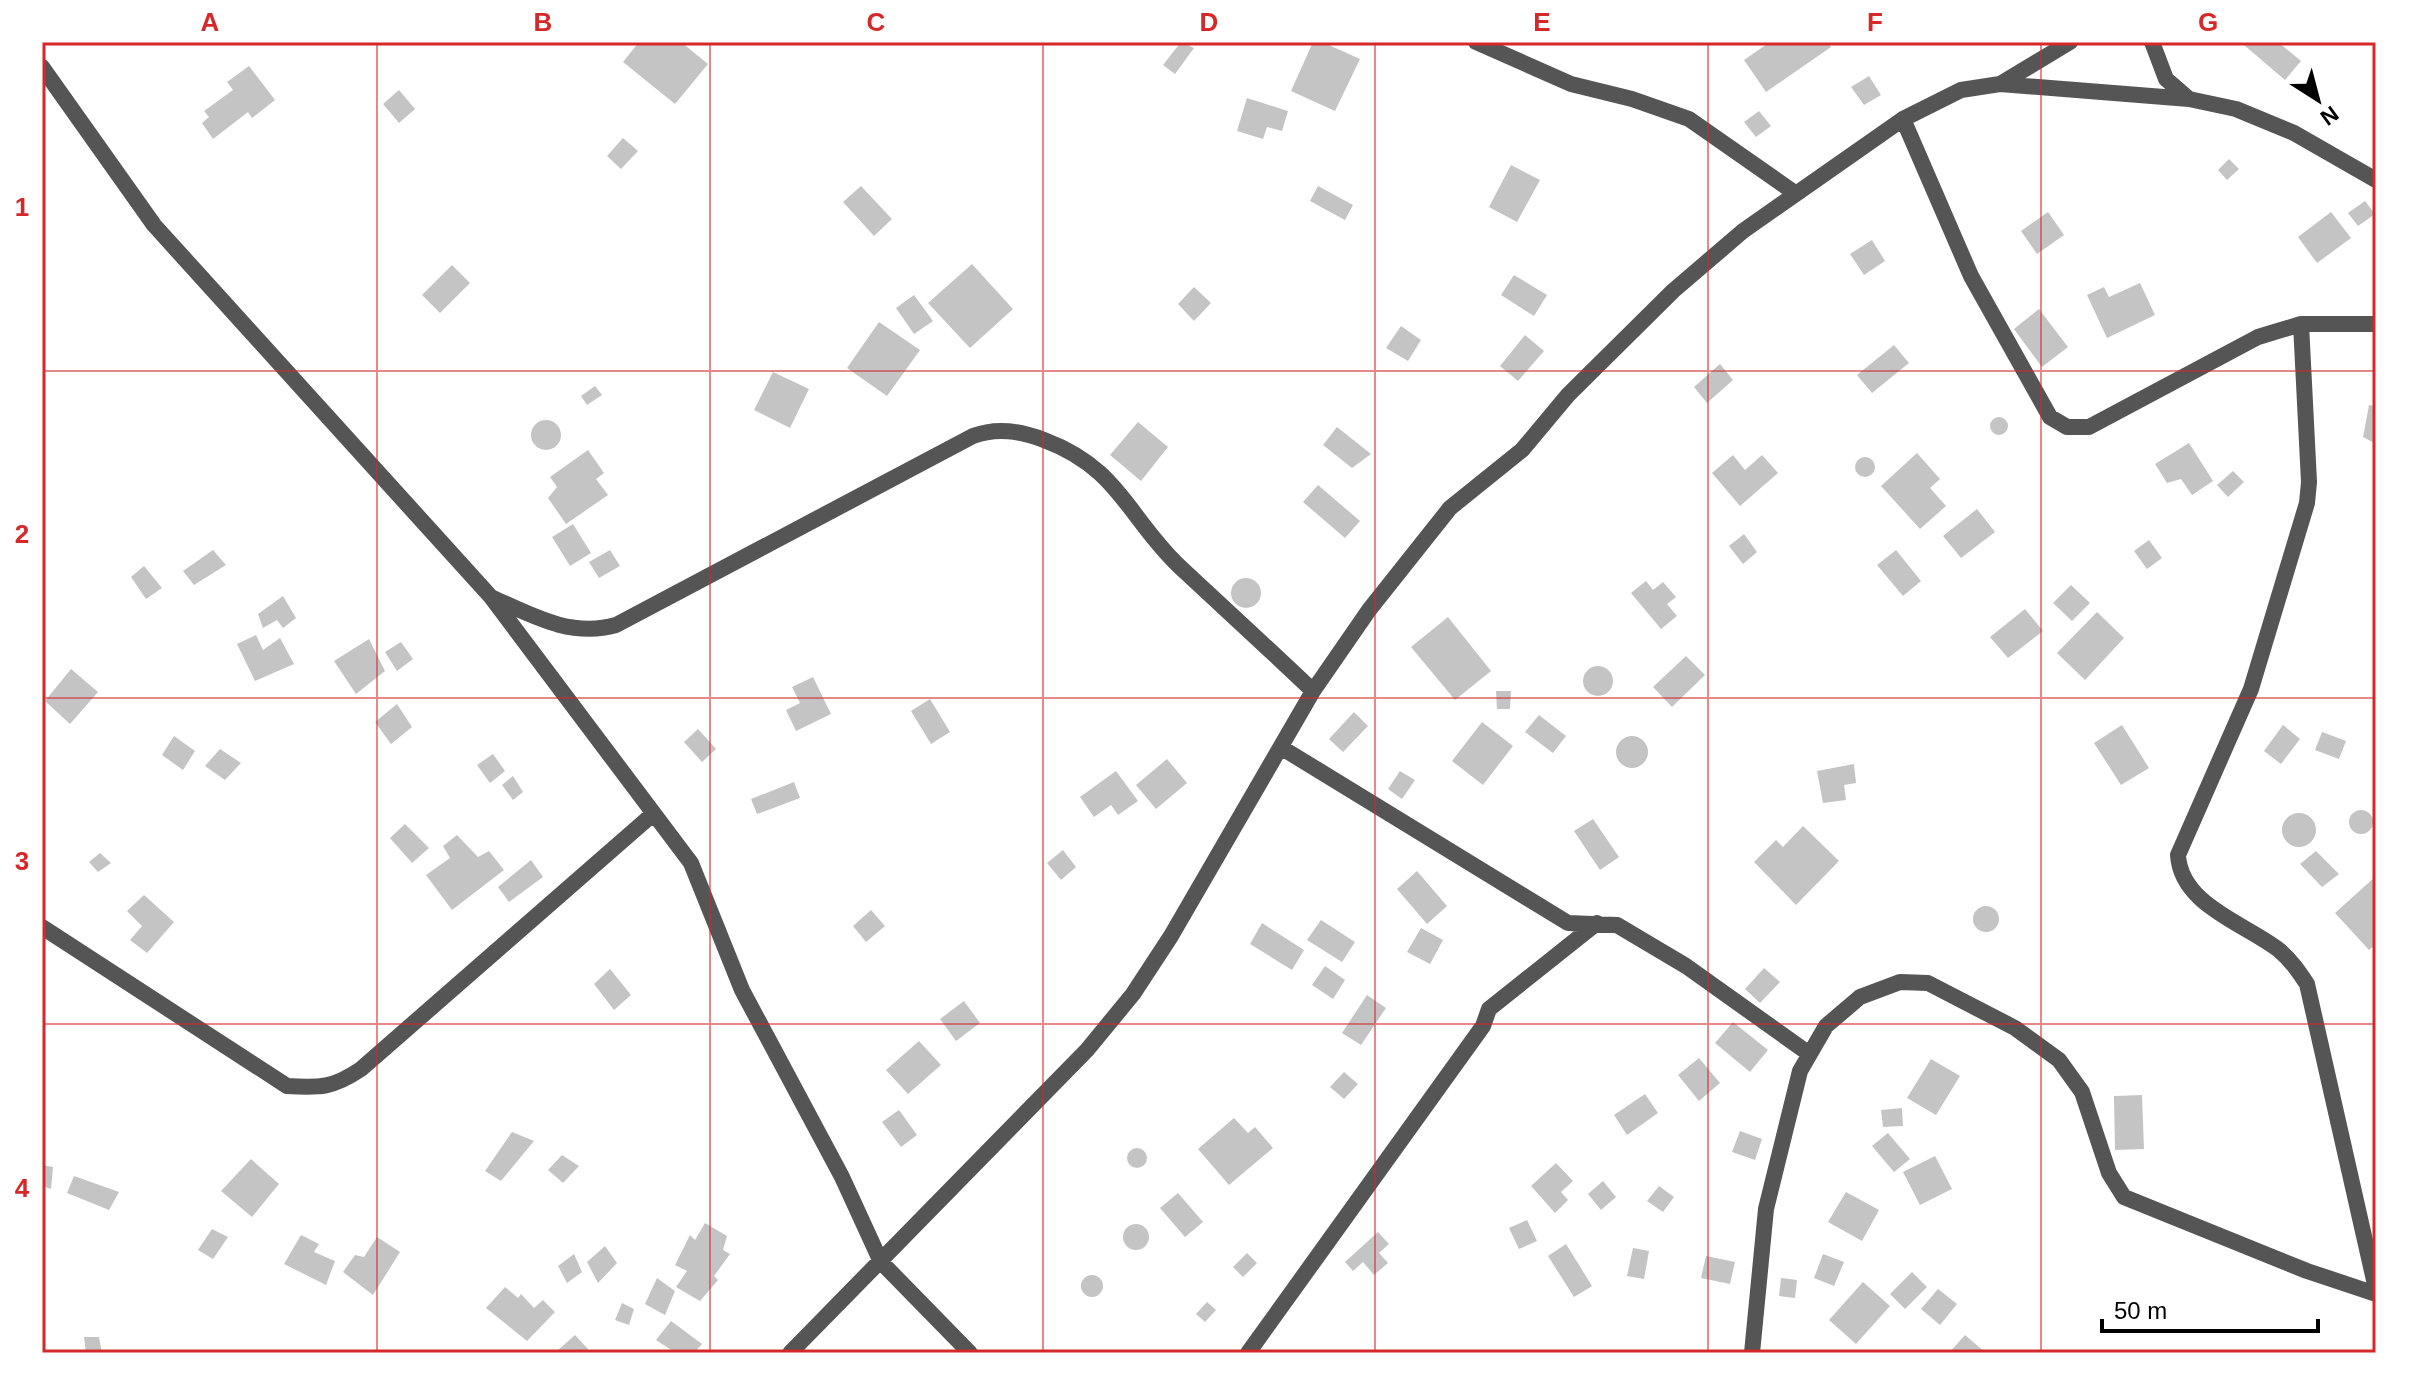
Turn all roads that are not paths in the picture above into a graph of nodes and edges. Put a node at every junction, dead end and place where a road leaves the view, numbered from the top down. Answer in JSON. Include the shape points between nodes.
{"nodes":[{"id":1,"x":1476,"y":42,"type":"edge"},
{"id":2,"x":2070,"y":42,"type":"edge"},
{"id":3,"x":2152,"y":42,"type":"edge"},
{"id":4,"x":42,"y":67,"type":"edge"},
{"id":5,"x":2000,"y":84,"type":"junction"},
{"id":6,"x":2189,"y":99,"type":"junction"},
{"id":7,"x":1903,"y":119,"type":"junction"},
{"id":8,"x":2376,"y":180,"type":"edge"},
{"id":9,"x":1795,"y":193,"type":"junction"},
{"id":10,"x":2301,"y":324,"type":"junction"},
{"id":11,"x":2376,"y":324,"type":"edge"},
{"id":12,"x":491,"y":597,"type":"junction"},
{"id":13,"x":1313,"y":691,"type":"junction"},
{"id":14,"x":1282,"y":748,"type":"junction"},
{"id":15,"x":653,"y":814,"type":"junction"},
{"id":16,"x":1598,"y":922,"type":"junction"},
{"id":17,"x":42,"y":927,"type":"edge"},
{"id":18,"x":1808,"y":1053,"type":"junction"},
{"id":19,"x":881,"y":1262,"type":"junction"},
{"id":20,"x":2376,"y":1291,"type":"edge"},
{"id":21,"x":790,"y":1353,"type":"edge"},
{"id":22,"x":970,"y":1353,"type":"edge"},
{"id":23,"x":1248,"y":1353,"type":"edge"},
{"id":24,"x":1752,"y":1353,"type":"edge"}],
"edges":[{"from":1,"to":9,"type":"street","via":[[1571,84],[1689,119]]},
{"from":2,"to":5,"type":"street"},
{"from":3,"to":6,"type":"street","via":[[2166,79]]},
{"from":4,"to":12,"type":"street","via":[[154,225]]},
{"from":5,"to":6,"type":"street"},
{"from":5,"to":7,"type":"street","via":[[1961,90]]},
{"from":6,"to":8,"type":"street","via":[[2236,109],[2294,133]]},
{"from":7,"to":9,"type":"street"},
{"from":7,"to":10,"type":"street","via":[[1971,276],[2050,417],[2067,427],[2089,427],[2258,337]]},
{"from":9,"to":13,"type":"street","via":[[1673,291],[1568,395],[1522,450],[1450,508]]},
{"from":10,"to":11,"type":"street"},
{"from":10,"to":20,"type":"street","via":[[2307,503],[2251,689],[2178,855],[2179,872],[2199,898],[2280,951],[2307,984]]},
{"from":12,"to":13,"type":"street","via":[[569,629],[595,631],[616,625],[973,436],[990,430],[1014,432],[1083,456],[1107,476],[1168,554]]},
{"from":12,"to":15,"type":"street"},
{"from":13,"to":14,"type":"street"},
{"from":14,"to":16,"type":"street","via":[[1568,923]]},
{"from":14,"to":19,"type":"street","via":[[1133,994],[1087,1050]]},
{"from":15,"to":17,"type":"street","via":[[361,1069],[339,1083],[317,1088],[287,1086]]},
{"from":15,"to":19,"type":"street","via":[[702,885],[742,990]]},
{"from":16,"to":18,"type":"street","via":[[1617,925],[1686,966]]},
{"from":16,"to":23,"type":"street","via":[[1489,1009],[1483,1026]]},
{"from":18,"to":20,"type":"street","via":[[1826,1026],[1860,997],[1900,982],[1928,983],[2015,1028],[2059,1060],[2082,1092],[2109,1173],[2124,1197],[2307,1271]]},
{"from":18,"to":24,"type":"street","via":[[1766,1209]]},
{"from":19,"to":21,"type":"street"},
{"from":19,"to":22,"type":"street"}]}
